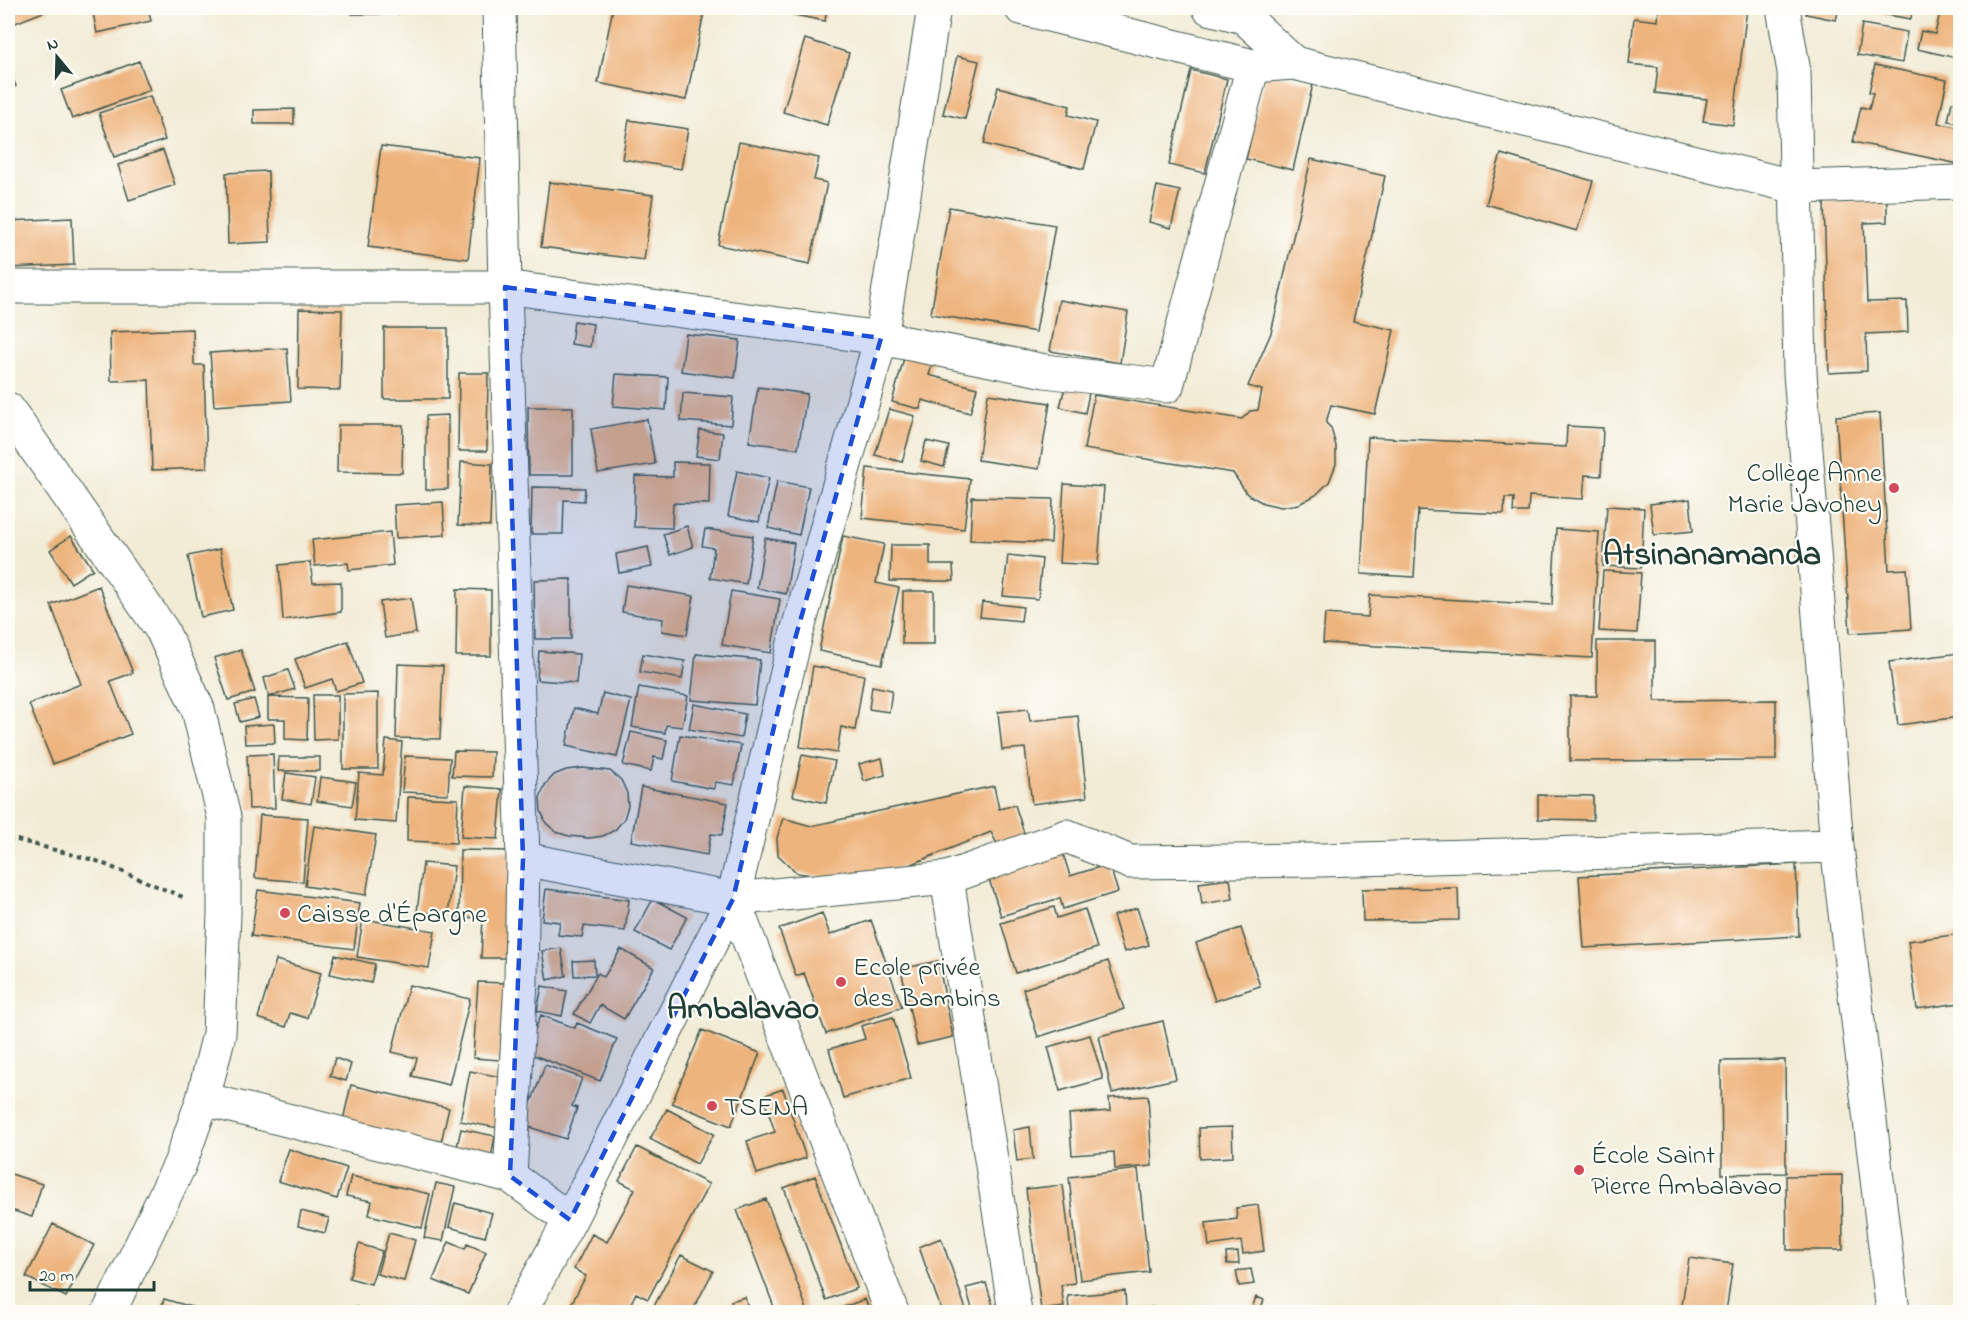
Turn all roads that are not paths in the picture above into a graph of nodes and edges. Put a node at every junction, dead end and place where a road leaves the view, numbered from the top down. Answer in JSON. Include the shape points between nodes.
{"nodes":[{"id":1,"x":499,"y":8,"type":"edge"},
{"id":2,"x":934,"y":8,"type":"edge"},
{"id":3,"x":1021,"y":8,"type":"edge"},
{"id":4,"x":1209,"y":8,"type":"edge"},
{"id":5,"x":1783,"y":8,"type":"edge"},
{"id":6,"x":1094,"y":17,"type":"edge"},
{"id":7,"x":1294,"y":63,"type":"junction"},
{"id":8,"x":1253,"y":66,"type":"junction"},
{"id":9,"x":1960,"y":182,"type":"edge"},
{"id":10,"x":1796,"y":187,"type":"junction"},
{"id":11,"x":8,"y":286,"type":"edge"},
{"id":12,"x":506,"y":287,"type":"junction"},
{"id":13,"x":881,"y":338,"type":"junction"},
{"id":14,"x":8,"y":409,"type":"edge"},
{"id":15,"x":1837,"y":846,"type":"junction"},
{"id":16,"x":523,"y":859,"type":"junction"},
{"id":17,"x":947,"y":878,"type":"junction"},
{"id":18,"x":732,"y":899,"type":"junction"},
{"id":19,"x":203,"y":1099,"type":"junction"},
{"id":20,"x":510,"y":1176,"type":"junction"},
{"id":21,"x":570,"y":1220,"type":"junction"},
{"id":22,"x":109,"y":1312,"type":"edge"},
{"id":23,"x":519,"y":1312,"type":"edge"},
{"id":24,"x":892,"y":1312,"type":"edge"},
{"id":25,"x":1015,"y":1312,"type":"edge"},
{"id":26,"x":1893,"y":1312,"type":"edge"}],
"edges":[{"from":1,"to":12,"type":"street"},
{"from":2,"to":13,"type":"street"},
{"from":3,"to":6,"type":"street"},
{"from":4,"to":7,"type":"street","via":[[1244,17]]},
{"from":5,"to":10,"type":"street","via":[[1794,72]]},
{"from":6,"to":8,"type":"street"},
{"from":7,"to":8,"type":"street"},
{"from":7,"to":10,"type":"street"},
{"from":8,"to":13,"type":"street","via":[[1167,386],[1045,371]]},
{"from":9,"to":10,"type":"street"},
{"from":10,"to":15,"type":"street","via":[[1800,373]]},
{"from":11,"to":12,"type":"street"},
{"from":12,"to":13,"type":"street"},
{"from":12,"to":16,"type":"street"},
{"from":13,"to":18,"type":"street","via":[[795,639]]},
{"from":14,"to":19,"type":"street","via":[[162,630],[198,709],[224,817],[219,1034]]},
{"from":15,"to":17,"type":"street","via":[[1130,862],[1067,836]]},
{"from":15,"to":26,"type":"street"},
{"from":16,"to":18,"type":"street"},
{"from":16,"to":20,"type":"street","via":[[521,981]]},
{"from":17,"to":18,"type":"street"},
{"from":17,"to":25,"type":"street"},
{"from":18,"to":21,"type":"street"},
{"from":18,"to":24,"type":"street"},
{"from":19,"to":20,"type":"street"},
{"from":19,"to":22,"type":"street","via":[[180,1164]]},
{"from":20,"to":21,"type":"street"},
{"from":21,"to":23,"type":"street"}]}
